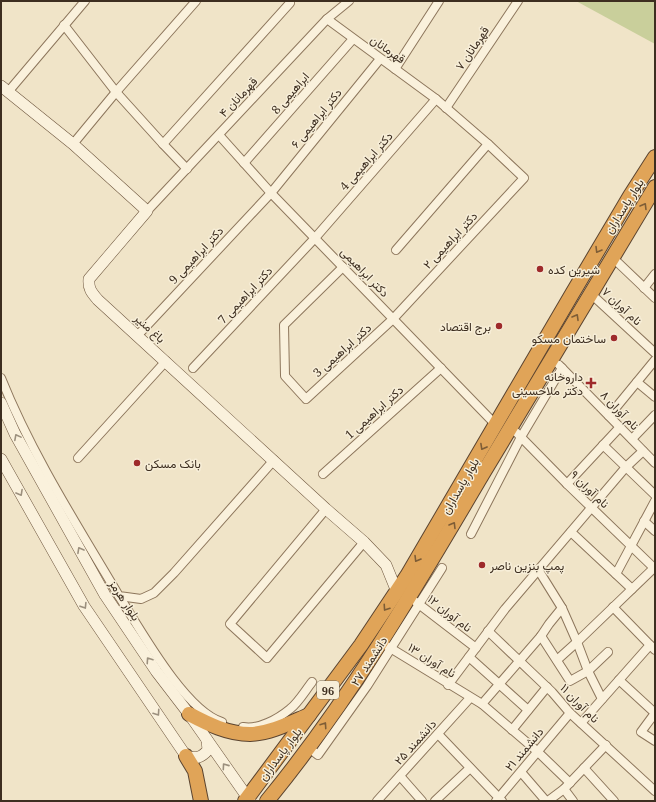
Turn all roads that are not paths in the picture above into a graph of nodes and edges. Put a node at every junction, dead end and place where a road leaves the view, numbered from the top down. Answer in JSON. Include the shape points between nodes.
{"nodes":[{"id":1,"x":85,"y":1,"type":"edge"},
{"id":2,"x":196,"y":1,"type":"edge"},
{"id":3,"x":349,"y":1,"type":"edge"},
{"id":4,"x":439,"y":1,"type":"edge"},
{"id":5,"x":518,"y":1,"type":"edge"},
{"id":6,"x":290,"y":3,"type":"dead end"},
{"id":7,"x":327,"y":19,"type":"junction"},
{"id":8,"x":64,"y":25,"type":"junction"},
{"id":9,"x":353,"y":39,"type":"junction"},
{"id":10,"x":380,"y":59,"type":"junction"},
{"id":11,"x":395,"y":69,"type":"junction"},
{"id":12,"x":5,"y":89,"type":"edge"},
{"id":13,"x":116,"y":92,"type":"junction"},
{"id":14,"x":436,"y":99,"type":"junction"},
{"id":15,"x":446,"y":108,"type":"junction"},
{"id":16,"x":219,"y":135,"type":"junction"},
{"id":17,"x":73,"y":144,"type":"junction"},
{"id":18,"x":163,"y":144,"type":"junction"},
{"id":19,"x":488,"y":144,"type":"junction"},
{"id":20,"x":655,"y":157,"type":"edge"},
{"id":21,"x":244,"y":163,"type":"junction"},
{"id":22,"x":187,"y":169,"type":"junction"},
{"id":23,"x":524,"y":178,"type":"joint"},
{"id":24,"x":655,"y":187,"type":"edge"},
{"id":25,"x":271,"y":193,"type":"junction"},
{"id":26,"x":147,"y":211,"type":"junction"},
{"id":27,"x":315,"y":238,"type":"junction"},
{"id":28,"x":396,"y":250,"type":"dead end"},
{"id":29,"x":612,"y":257,"type":"junction"},
{"id":30,"x":343,"y":267,"type":"junction"},
{"id":31,"x":655,"y":274,"type":"edge"},
{"id":32,"x":644,"y":288,"type":"junction"},
{"id":33,"x":590,"y":293,"type":"junction"},
{"id":34,"x":655,"y":298,"type":"edge"},
{"id":35,"x":393,"y":319,"type":"junction"},
{"id":36,"x":138,"y":335,"type":"junction"},
{"id":37,"x":655,"y":353,"type":"edge"},
{"id":38,"x":655,"y":360,"type":"edge"},
{"id":39,"x":166,"y":361,"type":"junction"},
{"id":40,"x":557,"y":363,"type":"junction"},
{"id":41,"x":193,"y":368,"type":"dead end"},
{"id":42,"x":441,"y":368,"type":"junction"},
{"id":43,"x":1,"y":378,"type":"edge"},
{"id":44,"x":637,"y":382,"type":"junction"},
{"id":45,"x":655,"y":398,"type":"edge"},
{"id":46,"x":1,"y":403,"type":"edge"},
{"id":47,"x":655,"y":415,"type":"edge"},
{"id":48,"x":609,"y":416,"type":"junction"},
{"id":49,"x":495,"y":424,"type":"junction"},
{"id":50,"x":511,"y":427,"type":"junction"},
{"id":51,"x":620,"y":427,"type":"junction"},
{"id":52,"x":522,"y":437,"type":"junction"},
{"id":53,"x":632,"y":439,"type":"junction"},
{"id":54,"x":603,"y":445,"type":"junction"},
{"id":55,"x":643,"y":451,"type":"junction"},
{"id":56,"x":78,"y":458,"type":"dead end"},
{"id":57,"x":1,"y":459,"type":"edge"},
{"id":58,"x":274,"y":460,"type":"junction"},
{"id":59,"x":655,"y":463,"type":"edge"},
{"id":60,"x":626,"y":467,"type":"junction"},
{"id":61,"x":323,"y":474,"type":"dead end"},
{"id":62,"x":567,"y":484,"type":"junction"},
{"id":63,"x":655,"y":495,"type":"edge"},
{"id":64,"x":655,"y":501,"type":"edge"},
{"id":65,"x":592,"y":507,"type":"junction"},
{"id":66,"x":326,"y":509,"type":"junction"},
{"id":67,"x":644,"y":521,"type":"junction"},
{"id":68,"x":655,"y":531,"type":"edge"},
{"id":69,"x":571,"y":532,"type":"junction"},
{"id":70,"x":471,"y":534,"type":"dead end"},
{"id":71,"x":364,"y":542,"type":"junction"},
{"id":72,"x":632,"y":545,"type":"junction"},
{"id":73,"x":655,"y":567,"type":"edge"},
{"id":74,"x":442,"y":568,"type":"dead end"},
{"id":75,"x":539,"y":571,"type":"junction"},
{"id":76,"x":616,"y":574,"type":"junction"},
{"id":77,"x":632,"y":589,"type":"junction"},
{"id":78,"x":119,"y":596,"type":"junction"},
{"id":79,"x":409,"y":598,"type":"junction"},
{"id":80,"x":613,"y":607,"type":"junction"},
{"id":81,"x":562,"y":608,"type":"junction"},
{"id":82,"x":488,"y":631,"type":"junction"},
{"id":83,"x":541,"y":636,"type":"junction"},
{"id":84,"x":578,"y":642,"type":"junction"},
{"id":85,"x":386,"y":646,"type":"junction"},
{"id":86,"x":476,"y":648,"type":"junction"},
{"id":87,"x":652,"y":648,"type":"edge"},
{"id":88,"x":608,"y":652,"type":"dead end"},
{"id":89,"x":469,"y":657,"type":"junction"},
{"id":90,"x":557,"y":660,"type":"junction"},
{"id":91,"x":520,"y":661,"type":"junction"},
{"id":92,"x":588,"y":671,"type":"junction"},
{"id":93,"x":619,"y":680,"type":"junction"},
{"id":94,"x":312,"y":682,"type":"dead end"},
{"id":95,"x":500,"y":683,"type":"junction"},
{"id":96,"x":448,"y":684,"type":"junction"},
{"id":97,"x":547,"y":687,"type":"junction"},
{"id":98,"x":470,"y":698,"type":"junction"},
{"id":99,"x":602,"y":699,"type":"junction"},
{"id":100,"x":482,"y":704,"type":"junction"},
{"id":101,"x":528,"y":710,"type":"junction"},
{"id":102,"x":570,"y":713,"type":"junction"},
{"id":103,"x":655,"y":713,"type":"edge"},
{"id":104,"x":189,"y":714,"type":"junction"},
{"id":105,"x":309,"y":715,"type":"junction"},
{"id":106,"x":581,"y":723,"type":"junction"},
{"id":107,"x":512,"y":730,"type":"junction"},
{"id":108,"x":438,"y":734,"type":"junction"},
{"id":109,"x":208,"y":740,"type":"junction"},
{"id":110,"x":655,"y":741,"type":"edge"},
{"id":111,"x":606,"y":745,"type":"junction"},
{"id":112,"x":538,"y":752,"type":"junction"},
{"id":113,"x":186,"y":756,"type":"junction"},
{"id":114,"x":470,"y":768,"type":"junction"},
{"id":115,"x":584,"y":768,"type":"junction"},
{"id":116,"x":521,"y":772,"type":"junction"},
{"id":117,"x":287,"y":776,"type":"junction"},
{"id":118,"x":400,"y":776,"type":"junction"},
{"id":119,"x":567,"y":786,"type":"junction"},
{"id":120,"x":655,"y":792,"type":"edge"},
{"id":121,"x":611,"y":798,"type":"edge"},
{"id":122,"x":248,"y":800,"type":"edge"},
{"id":123,"x":499,"y":800,"type":"edge"},
{"id":124,"x":201,"y":801,"type":"edge"},
{"id":125,"x":267,"y":801,"type":"edge"},
{"id":126,"x":279,"y":801,"type":"edge"},
{"id":127,"x":377,"y":801,"type":"edge"},
{"id":128,"x":422,"y":801,"type":"edge"},
{"id":129,"x":435,"y":801,"type":"edge"},
{"id":130,"x":547,"y":801,"type":"edge"},
{"id":131,"x":573,"y":801,"type":"edge"},
{"id":132,"x":602,"y":801,"type":"edge"}],
"edges":[{"from":1,"to":8,"type":"street"},
{"from":2,"to":13,"type":"street"},
{"from":3,"to":7,"type":"street","name":"قهرمانان ۴"},
{"from":4,"to":11,"type":"street"},
{"from":5,"to":15,"type":"street","name":"قهرمانان ۷"},
{"from":6,"to":18,"type":"street"},
{"from":7,"to":9,"type":"street","name":"قهرمانان"},
{"from":7,"to":16,"type":"street","name":"قهرمانان ۴"},
{"from":8,"to":12,"type":"street"},
{"from":8,"to":13,"type":"street"},
{"from":9,"to":10,"type":"street","name":"قهرمانان"},
{"from":9,"to":21,"type":"street","name":"ابراهیمی 8"},
{"from":10,"to":11,"type":"street","name":"قهرمانان"},
{"from":10,"to":25,"type":"street","name":"دکتر ابراهیمی ۶"},
{"from":11,"to":14,"type":"street","name":"قهرمانان"},
{"from":12,"to":17,"type":"main road"},
{"from":13,"to":17,"type":"street"},
{"from":13,"to":18,"type":"street"},
{"from":14,"to":15,"type":"street","name":"قهرمانان"},
{"from":14,"to":27,"type":"street","name":"دکتر ابراهیمی 4"},
{"from":15,"to":19,"type":"street","name":"قهرمانان"},
{"from":16,"to":21,"type":"street","name":"دکتر ابراهیمی"},
{"from":16,"to":22,"type":"street","name":"قهرمانان ۴"},
{"from":17,"to":26,"type":"main road"},
{"from":18,"to":22,"type":"street"},
{"from":19,"to":23,"type":"street","name":"قهرمانان"},
{"from":19,"to":28,"type":"street"},
{"from":20,"to":49,"type":"highway","name":"بلوار پاسداران","number":"96","one_way":true},
{"from":21,"to":25,"type":"street","name":"دکتر ابراهیمی"},
{"from":22,"to":26,"type":"street","name":"قهرمانان ۴"},
{"from":23,"to":35,"type":"street","name":"دکتر ابراهیمی ۲"},
{"from":29,"to":24,"type":"highway","name":"بلوار پاسداران","number":"96","one_way":true},
{"from":25,"to":27,"type":"street","name":"دکتر ابراهیمی"},
{"from":25,"to":36,"type":"street","name":"دکتر ابراهیمی 9"},
{"from":26,"to":36,"type":"main road","name":"باغ منیر","via":[[89,279],[88,285],[98,300]]},
{"from":27,"to":30,"type":"street","name":"دکتر ابراهیمی"},
{"from":27,"to":41,"type":"street","name":"دکتر ابراهیمی 7"},
{"from":29,"to":32,"type":"street"},
{"from":29,"to":33,"type":"highway","name":"بلوار پاسداران","number":"96"},
{"from":30,"to":35,"type":"street","name":"دکتر ابراهیمی"},
{"from":30,"to":35,"type":"street","name":"دکتر ابراهیمی 3","via":[[284,325],[285,376],[306,399]]},
{"from":31,"to":32,"type":"street"},
{"from":32,"to":34,"type":"street"},
{"from":33,"to":37,"type":"street","name":"نام آوران ۷"},
{"from":40,"to":33,"type":"highway","name":"بلوار پاسداران","number":"96","one_way":true},
{"from":35,"to":42,"type":"street","name":"دکتر ابراهیمی"},
{"from":36,"to":39,"type":"main road","name":"باغ منیر"},
{"from":38,"to":44,"type":"street"},
{"from":39,"to":56,"type":"street"},
{"from":39,"to":58,"type":"main road","name":"باغ منیر"},
{"from":40,"to":48,"type":"street","name":"نام آوران ۸"},
{"from":40,"to":50,"type":"highway","name":"بلوار پاسداران","number":"96"},
{"from":40,"to":52,"type":"street"},
{"from":42,"to":49,"type":"street","name":"دکتر ابراهیمی"},
{"from":42,"to":61,"type":"street","name":"دکتر ابراهیمی 1"},
{"from":43,"to":78,"type":"street","via":[[42,463]]},
{"from":44,"to":45,"type":"street"},
{"from":44,"to":48,"type":"street"},
{"from":104,"to":46,"type":"main road","name":"بلوار هرمز","one_way":true,"via":[[156,671],[105,595],[15,434]]},
{"from":47,"to":53,"type":"street"},
{"from":48,"to":51,"type":"street","name":"نام آوران ۸"},
{"from":49,"to":79,"type":"highway","name":"بلوار پاسداران","number":"96","one_way":true,"via":[[426,546]]},
{"from":50,"to":52,"type":"street","name":"نام آوران ۹"},
{"from":79,"to":50,"type":"highway","name":"بلوار پاسداران","number":"96","one_way":true},
{"from":51,"to":53,"type":"street","name":"نام آوران ۸"},
{"from":51,"to":54,"type":"street"},
{"from":52,"to":62,"type":"street","name":"نام آوران ۹"},
{"from":52,"to":70,"type":"street"},
{"from":53,"to":55,"type":"street","name":"نام آوران ۸"},
{"from":54,"to":60,"type":"street"},
{"from":54,"to":62,"type":"street"},
{"from":55,"to":59,"type":"street","name":"نام آوران ۸"},
{"from":55,"to":60,"type":"street"},
{"from":57,"to":113,"type":"main road","one_way":true,"via":[[84,606]]},
{"from":58,"to":66,"type":"main road","name":"باغ منیر"},
{"from":58,"to":78,"type":"street","via":[[154,593],[141,599]]},
{"from":60,"to":63,"type":"street"},
{"from":60,"to":65,"type":"street"},
{"from":62,"to":65,"type":"street","name":"نام آوران ۹"},
{"from":64,"to":67,"type":"street"},
{"from":65,"to":69,"type":"street"},
{"from":65,"to":72,"type":"street","name":"نام آوران ۹"},
{"from":66,"to":71,"type":"main road","name":"باغ منیر"},
{"from":66,"to":71,"type":"street","via":[[230,624],[267,658]]},
{"from":67,"to":68,"type":"street"},
{"from":67,"to":72,"type":"street"},
{"from":69,"to":75,"type":"street"},
{"from":69,"to":76,"type":"street"},
{"from":71,"to":79,"type":"main road","name":"باغ منیر","via":[[386,565]]},
{"from":72,"to":73,"type":"street","name":"نام آوران ۹"},
{"from":72,"to":76,"type":"street"},
{"from":73,"to":77,"type":"street"},
{"from":74,"to":79,"type":"street"},
{"from":75,"to":81,"type":"street"},
{"from":75,"to":82,"type":"street"},
{"from":76,"to":77,"type":"street"},
{"from":77,"to":80,"type":"street"},
{"from":78,"to":94,"type":"street","via":[[165,668],[192,702],[205,714],[218,721],[248,728],[267,723],[290,709]]},
{"from":79,"to":85,"type":"highway","name":"بلوار پاسداران","number":"96"},
{"from":79,"to":86,"type":"street","name":"نام آوران ۱۲"},
{"from":79,"to":105,"type":"highway","name":"بلوار پاسداران","number":"96","one_way":true,"via":[[361,645]]},
{"from":80,"to":84,"type":"street"},
{"from":80,"to":87,"type":"street"},
{"from":81,"to":83,"type":"street"},
{"from":81,"to":84,"type":"street"},
{"from":82,"to":86,"type":"street"},
{"from":82,"to":91,"type":"street","name":"نام آوران ۱۱"},
{"from":83,"to":90,"type":"street"},
{"from":83,"to":91,"type":"street"},
{"from":84,"to":90,"type":"street"},
{"from":84,"to":92,"type":"street"},
{"from":85,"to":96,"type":"street","name":"نام آوران ۱۳"},
{"from":85,"to":117,"type":"highway","name":"بلوار پاسداران","number":"96"},
{"from":86,"to":89,"type":"street"},
{"from":87,"to":93,"type":"street"},
{"from":88,"to":92,"type":"street"},
{"from":89,"to":95,"type":"street"},
{"from":89,"to":96,"type":"street"},
{"from":90,"to":92,"type":"street","via":[[570,681]]},
{"from":91,"to":95,"type":"street"},
{"from":91,"to":97,"type":"street","name":"نام آوران ۱۱"},
{"from":92,"to":99,"type":"street"},
{"from":93,"to":99,"type":"street"},
{"from":93,"to":103,"type":"street"},
{"from":95,"to":100,"type":"street"},
{"from":95,"to":101,"type":"street"},
{"from":96,"to":98,"type":"street","name":"نام آوران ۱۳"},
{"from":97,"to":101,"type":"street"},
{"from":97,"to":102,"type":"street","name":"نام آوران ۱۱"},
{"from":98,"to":100,"type":"street","name":"نام آوران ۱۳"},
{"from":98,"to":108,"type":"street","name":"دانشمند ۲۵"},
{"from":99,"to":106,"type":"street"},
{"from":100,"to":107,"type":"street","name":"نام آوران ۱۳"},
{"from":101,"to":107,"type":"street"},
{"from":102,"to":106,"type":"street","name":"نام آوران ۱۱"},
{"from":102,"to":112,"type":"street","name":"دانشمند ۲۱"},
{"from":103,"to":110,"type":"street","via":[[641,732]]},
{"from":104,"to":105,"type":"highway","via":[[212,726],[249,734],[267,731]]},
{"from":104,"to":109,"type":"main road","name":"بلوار هرمز"},
{"from":105,"to":122,"type":"highway","name":"بلوار پاسداران","number":"96"},
{"from":106,"to":111,"type":"street","name":"نام آوران ۱۱"},
{"from":107,"to":112,"type":"street","name":"نام آوران ۱۳"},
{"from":108,"to":114,"type":"street"},
{"from":108,"to":118,"type":"street","name":"دانشمند ۲۵"},
{"from":109,"to":113,"type":"main road","via":[[208,750],[202,756]]},
{"from":122,"to":109,"type":"main road","name":"بلوار هرمز","one_way":true},
{"from":111,"to":115,"type":"street"},
{"from":111,"to":120,"type":"street","name":"نام آوران ۱۱"},
{"from":112,"to":116,"type":"street","name":"دانشمند ۲۱"},
{"from":112,"to":119,"type":"street","name":"نام آوران ۱۳"},
{"from":113,"to":124,"type":"highway","via":[[195,771]]},
{"from":114,"to":123,"type":"street"},
{"from":114,"to":129,"type":"street"},
{"from":115,"to":119,"type":"street"},
{"from":115,"to":121,"type":"street"},
{"from":116,"to":123,"type":"street","name":"دانشمند ۲۱"},
{"from":116,"to":130,"type":"street"},
{"from":117,"to":125,"type":"highway","name":"بلوار پاسداران","number":"96"},
{"from":117,"to":126,"type":"highway"},
{"from":118,"to":127,"type":"street","name":"دانشمند ۲۵"},
{"from":118,"to":128,"type":"street"},
{"from":119,"to":130,"type":"street"},
{"from":119,"to":131,"type":"street","name":"نام آوران ۱۳"},
{"from":121,"to":132,"type":"street"}]}
